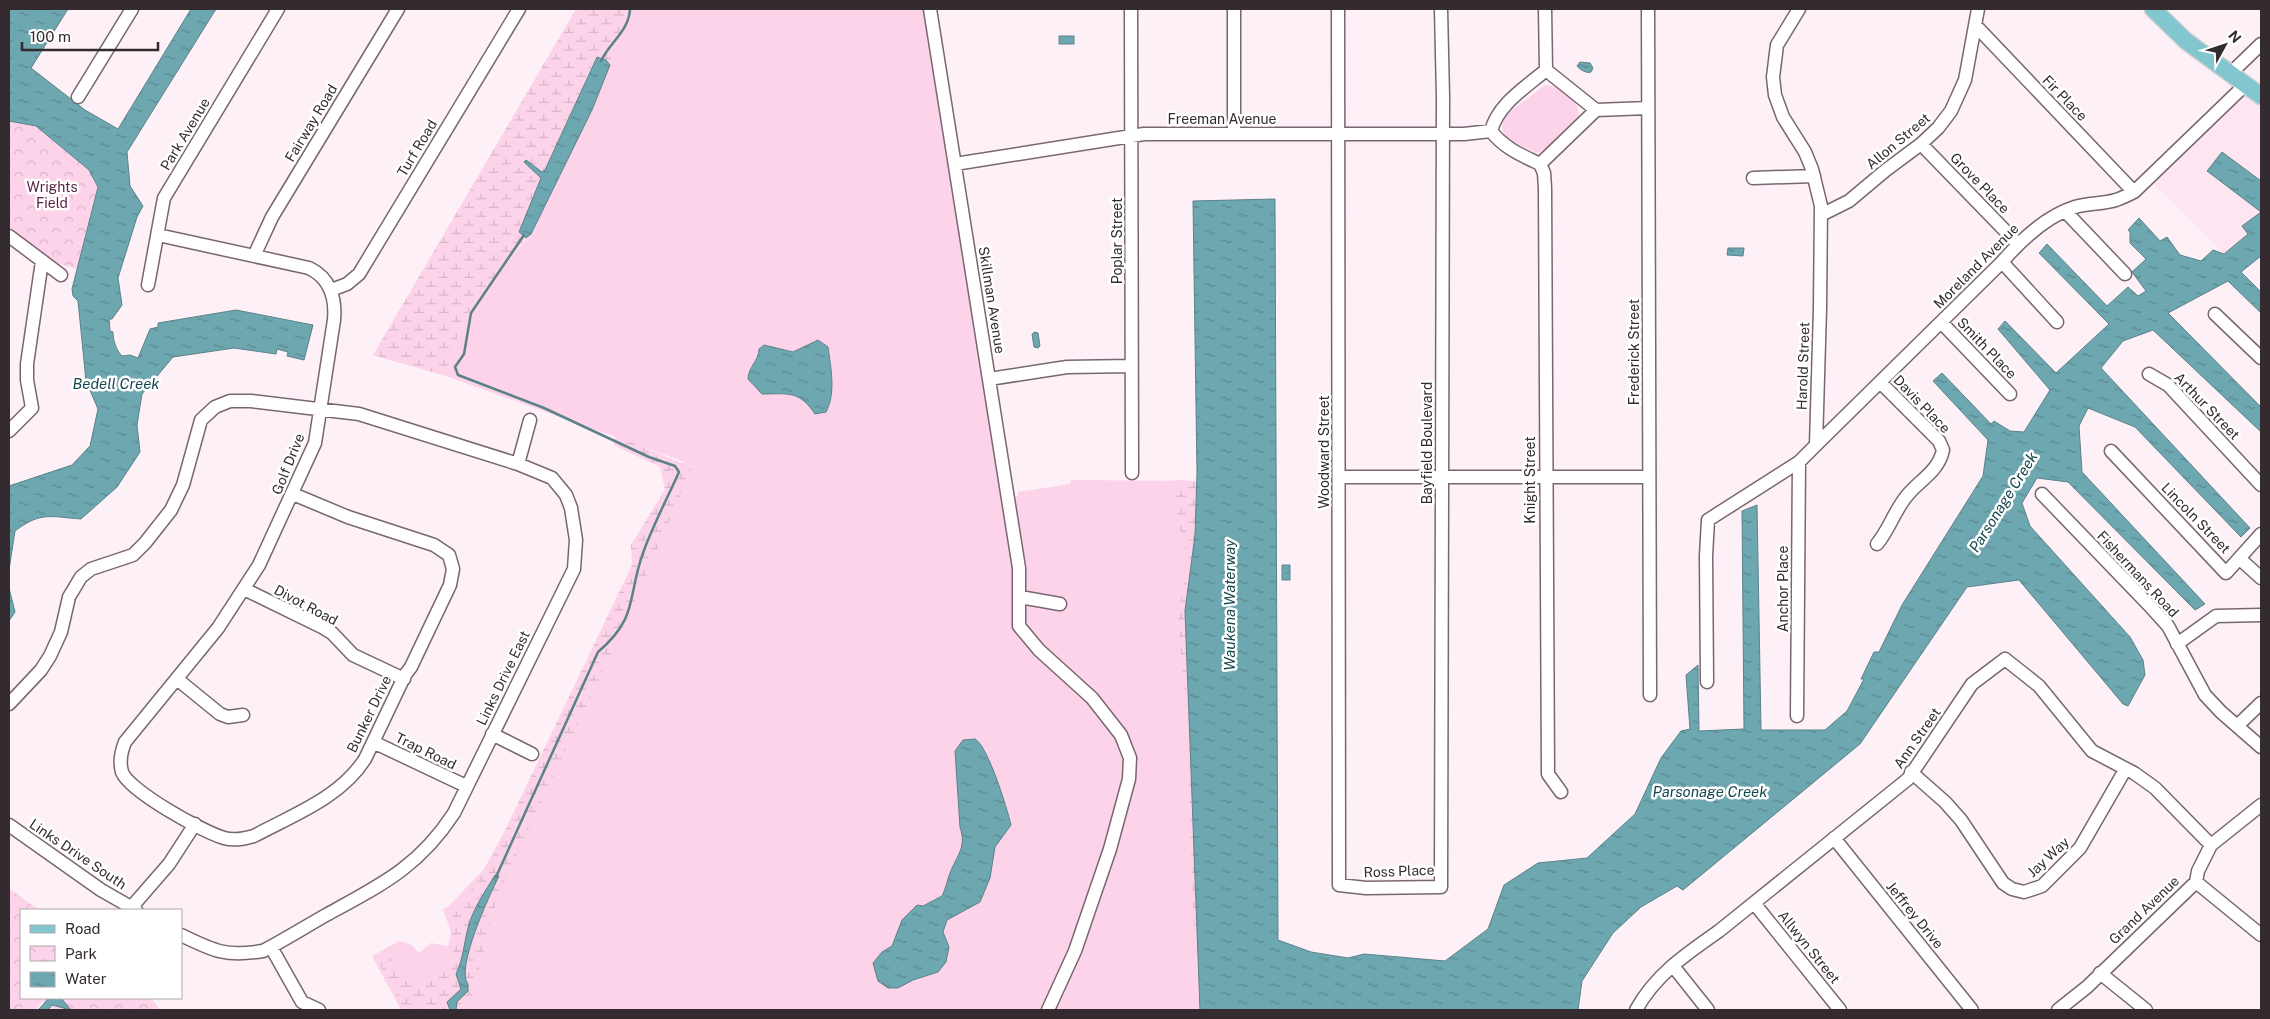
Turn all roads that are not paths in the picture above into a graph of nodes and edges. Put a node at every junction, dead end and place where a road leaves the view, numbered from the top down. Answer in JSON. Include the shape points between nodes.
{"nodes":[{"id":1,"x":132,"y":9,"type":"edge"},
{"id":2,"x":278,"y":9,"type":"edge"},
{"id":3,"x":398,"y":9,"type":"edge"},
{"id":4,"x":519,"y":9,"type":"edge"},
{"id":5,"x":930,"y":9,"type":"edge"},
{"id":6,"x":1131,"y":9,"type":"edge"},
{"id":7,"x":1234,"y":9,"type":"edge"},
{"id":8,"x":1338,"y":9,"type":"edge"},
{"id":9,"x":1441,"y":9,"type":"edge"},
{"id":10,"x":1545,"y":9,"type":"edge"},
{"id":11,"x":1648,"y":9,"type":"edge"},
{"id":12,"x":1799,"y":9,"type":"edge"},
{"id":13,"x":1978,"y":9,"type":"edge"},
{"id":14,"x":2153,"y":9,"type":"edge"},
{"id":15,"x":1975,"y":25,"type":"junction"},
{"id":16,"x":2261,"y":44,"type":"edge"},
{"id":17,"x":1546,"y":70,"type":"junction"},
{"id":18,"x":2230,"y":74,"type":"junction"},
{"id":19,"x":2245,"y":85,"type":"junction"},
{"id":20,"x":2261,"y":96,"type":"edge"},
{"id":21,"x":78,"y":97,"type":"dead end"},
{"id":22,"x":1648,"y":108,"type":"junction"},
{"id":23,"x":1596,"y":110,"type":"junction"},
{"id":24,"x":1491,"y":131,"type":"junction"},
{"id":25,"x":1234,"y":134,"type":"junction"},
{"id":26,"x":1338,"y":134,"type":"junction"},
{"id":27,"x":1443,"y":134,"type":"junction"},
{"id":28,"x":1131,"y":137,"type":"junction"},
{"id":29,"x":1921,"y":144,"type":"junction"},
{"id":30,"x":955,"y":164,"type":"junction"},
{"id":31,"x":1540,"y":164,"type":"junction"},
{"id":32,"x":1814,"y":176,"type":"junction"},
{"id":33,"x":1754,"y":178,"type":"dead end"},
{"id":34,"x":2134,"y":192,"type":"junction"},
{"id":35,"x":2065,"y":211,"type":"junction"},
{"id":36,"x":1821,"y":215,"type":"junction"},
{"id":37,"x":158,"y":235,"type":"junction"},
{"id":38,"x":9,"y":236,"type":"edge"},
{"id":39,"x":2018,"y":244,"type":"junction"},
{"id":40,"x":254,"y":256,"type":"junction"},
{"id":41,"x":42,"y":261,"type":"junction"},
{"id":42,"x":2002,"y":262,"type":"junction"},
{"id":43,"x":61,"y":274,"type":"dead end"},
{"id":44,"x":2125,"y":274,"type":"dead end"},
{"id":45,"x":148,"y":285,"type":"dead end"},
{"id":46,"x":331,"y":290,"type":"junction"},
{"id":47,"x":2215,"y":314,"type":"dead end"},
{"id":48,"x":1941,"y":322,"type":"junction"},
{"id":49,"x":2057,"y":322,"type":"dead end"},
{"id":50,"x":2261,"y":358,"type":"edge"},
{"id":51,"x":1132,"y":366,"type":"junction"},
{"id":52,"x":2149,"y":374,"type":"dead end"},
{"id":53,"x":989,"y":380,"type":"junction"},
{"id":54,"x":1880,"y":382,"type":"junction"},
{"id":55,"x":2010,"y":394,"type":"dead end"},
{"id":56,"x":322,"y":408,"type":"junction"},
{"id":57,"x":530,"y":420,"type":"dead end"},
{"id":58,"x":9,"y":431,"type":"edge"},
{"id":59,"x":1816,"y":445,"type":"junction"},
{"id":60,"x":2111,"y":451,"type":"dead end"},
{"id":61,"x":1799,"y":462,"type":"junction"},
{"id":62,"x":518,"y":464,"type":"junction"},
{"id":63,"x":1132,"y":473,"type":"dead end"},
{"id":64,"x":1339,"y":477,"type":"junction"},
{"id":65,"x":1442,"y":477,"type":"junction"},
{"id":66,"x":1649,"y":477,"type":"junction"},
{"id":67,"x":1545,"y":478,"type":"junction"},
{"id":68,"x":2261,"y":485,"type":"edge"},
{"id":69,"x":293,"y":494,"type":"junction"},
{"id":70,"x":2042,"y":494,"type":"dead end"},
{"id":71,"x":2261,"y":534,"type":"edge"},
{"id":72,"x":1877,"y":544,"type":"dead end"},
{"id":73,"x":2240,"y":559,"type":"junction"},
{"id":74,"x":2261,"y":578,"type":"edge"},
{"id":75,"x":244,"y":589,"type":"junction"},
{"id":76,"x":1020,"y":597,"type":"junction"},
{"id":77,"x":1060,"y":604,"type":"dead end"},
{"id":78,"x":2261,"y":615,"type":"edge"},
{"id":79,"x":2177,"y":644,"type":"junction"},
{"id":80,"x":177,"y":679,"type":"junction"},
{"id":81,"x":404,"y":679,"type":"junction"},
{"id":82,"x":1707,"y":682,"type":"dead end"},
{"id":83,"x":1650,"y":695,"type":"dead end"},
{"id":84,"x":2261,"y":703,"type":"edge"},
{"id":85,"x":9,"y":704,"type":"edge"},
{"id":86,"x":243,"y":715,"type":"dead end"},
{"id":87,"x":1797,"y":716,"type":"dead end"},
{"id":88,"x":2237,"y":726,"type":"junction"},
{"id":89,"x":492,"y":734,"type":"junction"},
{"id":90,"x":373,"y":742,"type":"junction"},
{"id":91,"x":2261,"y":747,"type":"edge"},
{"id":92,"x":532,"y":754,"type":"dead end"},
{"id":93,"x":121,"y":755,"type":"joint"},
{"id":94,"x":2125,"y":770,"type":"junction"},
{"id":95,"x":1911,"y":772,"type":"junction"},
{"id":96,"x":466,"y":786,"type":"junction"},
{"id":97,"x":1561,"y":792,"type":"dead end"},
{"id":98,"x":2261,"y":805,"type":"edge"},
{"id":99,"x":195,"y":824,"type":"junction"},
{"id":100,"x":9,"y":825,"type":"edge"},
{"id":101,"x":1834,"y":838,"type":"junction"},
{"id":102,"x":2211,"y":845,"type":"junction"},
{"id":103,"x":1442,"y":876,"type":"joint"},
{"id":104,"x":2196,"y":882,"type":"junction"},
{"id":105,"x":1350,"y":887,"type":"joint"},
{"id":106,"x":1754,"y":903,"type":"junction"},
{"id":107,"x":132,"y":909,"type":"edge"},
{"id":108,"x":2261,"y":935,"type":"edge"},
{"id":109,"x":182,"y":936,"type":"edge"},
{"id":110,"x":271,"y":947,"type":"junction"},
{"id":111,"x":1674,"y":966,"type":"junction"},
{"id":112,"x":2100,"y":973,"type":"junction"},
{"id":113,"x":320,"y":1010,"type":"edge"},
{"id":114,"x":1048,"y":1010,"type":"edge"},
{"id":115,"x":1636,"y":1010,"type":"edge"},
{"id":116,"x":1708,"y":1010,"type":"edge"},
{"id":117,"x":1840,"y":1010,"type":"edge"},
{"id":118,"x":1972,"y":1010,"type":"edge"},
{"id":119,"x":2058,"y":1010,"type":"edge"},
{"id":120,"x":2146,"y":1010,"type":"edge"}],
"edges":[{"from":1,"to":21,"type":"street"},
{"from":2,"to":37,"type":"street","name":"Park Avenue","via":[[164,198]]},
{"from":3,"to":40,"type":"street","name":"Fairway Road","via":[[272,217]]},
{"from":4,"to":46,"type":"street","name":"Turf Road","via":[[359,274],[347,284]]},
{"from":5,"to":30,"type":"street","name":"Skillman Avenue"},
{"from":6,"to":28,"type":"street","name":"Poplar Street"},
{"from":7,"to":25,"type":"street"},
{"from":8,"to":26,"type":"street","name":"Woodward Street"},
{"from":9,"to":27,"type":"street","name":"Bayfield Boulevard"},
{"from":10,"to":17,"type":"street"},
{"from":11,"to":22,"type":"street","name":"Frederick Street"},
{"from":12,"to":32,"type":"street","name":"Harold Street","via":[[1777,45],[1773,78],[1783,117],[1805,152]]},
{"from":13,"to":15,"type":"street","name":"Allon Street"},
{"from":14,"to":18,"type":"main road"},
{"from":15,"to":29,"type":"street","name":"Allon Street","via":[[1965,80],[1957,102]]},
{"from":15,"to":34,"type":"street","name":"Fir Place"},
{"from":16,"to":18,"type":"street"},
{"from":17,"to":23,"type":"street"},
{"from":17,"to":24,"type":"street","via":[[1502,108]]},
{"from":18,"to":19,"type":"main road"},
{"from":19,"to":20,"type":"main road"},
{"from":19,"to":34,"type":"street","name":"Moreland Avenue"},
{"from":22,"to":23,"type":"street"},
{"from":22,"to":66,"type":"street","name":"Frederick Street"},
{"from":23,"to":31,"type":"street"},
{"from":24,"to":27,"type":"street","name":"Freeman Avenue"},
{"from":24,"to":31,"type":"street","via":[[1508,149]]},
{"from":25,"to":26,"type":"street","name":"Freeman Avenue"},
{"from":25,"to":28,"type":"street","name":"Freeman Avenue","via":[[1144,134]]},
{"from":26,"to":27,"type":"street","name":"Freeman Avenue"},
{"from":26,"to":64,"type":"street","name":"Woodward Street"},
{"from":27,"to":65,"type":"street","name":"Bayfield Boulevard"},
{"from":28,"to":30,"type":"street","name":"Freeman Avenue"},
{"from":28,"to":51,"type":"street","name":"Poplar Street"},
{"from":29,"to":36,"type":"street","name":"Allon Street","via":[[1849,201]]},
{"from":29,"to":39,"type":"street","name":"Grove Place"},
{"from":30,"to":53,"type":"street","name":"Skillman Avenue"},
{"from":31,"to":67,"type":"street","name":"Knight Street","via":[[1545,188]]},
{"from":32,"to":33,"type":"street"},
{"from":32,"to":36,"type":"street","name":"Harold Street"},
{"from":34,"to":35,"type":"street","name":"Moreland Avenue","via":[[2117,200],[2076,206]]},
{"from":35,"to":39,"type":"street","name":"Moreland Avenue"},
{"from":35,"to":44,"type":"street"},
{"from":36,"to":59,"type":"street","name":"Harold Street"},
{"from":37,"to":40,"type":"street"},
{"from":37,"to":45,"type":"street","name":"Park Avenue"},
{"from":38,"to":41,"type":"street"},
{"from":39,"to":42,"type":"street","name":"Moreland Avenue"},
{"from":40,"to":46,"type":"street","via":[[309,268],[324,279]]},
{"from":41,"to":43,"type":"street"},
{"from":41,"to":58,"type":"street","via":[[27,364],[32,408]]},
{"from":42,"to":48,"type":"street","name":"Moreland Avenue"},
{"from":42,"to":49,"type":"street"},
{"from":46,"to":56,"type":"street","name":"Golf Drive","via":[[334,320]]},
{"from":47,"to":50,"type":"street"},
{"from":48,"to":54,"type":"street","name":"Moreland Avenue"},
{"from":48,"to":55,"type":"street","name":"Smith Place"},
{"from":51,"to":53,"type":"street","via":[[1067,367]]},
{"from":51,"to":63,"type":"street","name":"Poplar Street"},
{"from":52,"to":68,"type":"street","name":"Arthur Street","via":[[2168,385]]},
{"from":53,"to":76,"type":"street","name":"Skillman Avenue","via":[[1019,568]]},
{"from":54,"to":59,"type":"street","name":"Moreland Avenue"},
{"from":54,"to":72,"type":"street","name":"Davis Place","via":[[1943,450],[1936,467],[1903,500]]},
{"from":56,"to":62,"type":"street","name":"Links Drive East","via":[[359,414]]},
{"from":56,"to":69,"type":"street","name":"Golf Drive","via":[[315,443]]},
{"from":56,"to":85,"type":"street","name":"Links Drive East","via":[[230,401],[205,415],[197,429],[184,485],[171,510],[146,543],[133,554],[91,569],[81,577],[69,597],[61,632],[50,656]]},
{"from":57,"to":62,"type":"street"},
{"from":59,"to":61,"type":"street"},
{"from":60,"to":73,"type":"street","name":"Lincoln Street","via":[[2226,572]]},
{"from":61,"to":82,"type":"street","via":[[1708,520]]},
{"from":61,"to":87,"type":"street","name":"Anchor Place"},
{"from":62,"to":89,"type":"street","name":"Links Drive East","via":[[552,478],[566,496],[576,540],[574,568]]},
{"from":64,"to":65,"type":"street"},
{"from":64,"to":105,"type":"street","name":"Woodward Street","via":[[1340,885]]},
{"from":65,"to":67,"type":"street"},
{"from":65,"to":103,"type":"street","name":"Bayfield Boulevard"},
{"from":66,"to":67,"type":"street"},
{"from":66,"to":83,"type":"street","name":"Frederick Street"},
{"from":67,"to":97,"type":"street","name":"Knight Street","via":[[1548,774]]},
{"from":69,"to":75,"type":"street","name":"Golf Drive"},
{"from":69,"to":81,"type":"street","name":"Bunker Drive","via":[[348,517],[434,545],[449,555],[453,569],[450,585]]},
{"from":70,"to":79,"type":"street","name":"Fishermans Road","via":[[2168,626]]},
{"from":71,"to":73,"type":"street"},
{"from":73,"to":74,"type":"street","name":"Lincoln Street"},
{"from":75,"to":80,"type":"street","name":"Golf Drive"},
{"from":75,"to":81,"type":"street","name":"Divot Road","via":[[322,627],[353,654]]},
{"from":76,"to":77,"type":"street"},
{"from":76,"to":114,"type":"street","name":"Skillman Avenue","via":[[1019,626],[1024,634],[1092,698],[1121,735],[1130,758],[1129,779],[1110,849],[1074,951]]},
{"from":78,"to":79,"type":"street","via":[[2216,616]]},
{"from":79,"to":88,"type":"street","name":"Fishermans Road","via":[[2205,695]]},
{"from":80,"to":86,"type":"street","via":[[223,716]]},
{"from":80,"to":93,"type":"street","name":"Golf Drive","via":[[126,742]]},
{"from":81,"to":90,"type":"street","name":"Bunker Drive"},
{"from":84,"to":88,"type":"street"},
{"from":88,"to":91,"type":"street","name":"Fishermans Road"},
{"from":89,"to":92,"type":"street"},
{"from":89,"to":96,"type":"street","name":"Links Drive East"},
{"from":90,"to":96,"type":"street","name":"Trap Road"},
{"from":90,"to":99,"type":"street","name":"Bunker Drive","via":[[358,771],[339,789],[254,836],[240,840],[225,839]]},
{"from":93,"to":99,"type":"street","name":"Bunker Drive","via":[[122,772],[135,787],[170,812]]},
{"from":94,"to":95,"type":"street","name":"Ann Street","via":[[2092,751],[2039,686],[2005,659],[1972,684]]},
{"from":94,"to":95,"type":"street","name":"Jay Way","via":[[2080,848],[2042,886],[2024,892],[2003,884],[1961,820]]},
{"from":94,"to":102,"type":"street","name":"Ann Street","via":[[2155,788]]},
{"from":95,"to":101,"type":"street","name":"Ann Street","via":[[1908,779]]},
{"from":96,"to":110,"type":"street","name":"Links Drive East","via":[[443,829],[413,862],[385,883]]},
{"from":98,"to":102,"type":"street","name":"Grand Avenue"},
{"from":99,"to":107,"type":"street","via":[[170,864]]},
{"from":100,"to":107,"type":"street","name":"Links Drive South"},
{"from":101,"to":106,"type":"street","name":"Ann Street"},
{"from":101,"to":118,"type":"street","name":"Jeffrey Drive"},
{"from":102,"to":104,"type":"street","name":"Grand Avenue","via":[[2198,870]]},
{"from":103,"to":105,"type":"street","name":"Ross Place","via":[[1441,887]]},
{"from":104,"to":108,"type":"street"},
{"from":104,"to":112,"type":"street","name":"Grand Avenue"},
{"from":106,"to":111,"type":"street","name":"Ann Street"},
{"from":106,"to":117,"type":"street","name":"Allwyn Street"},
{"from":109,"to":110,"type":"street","name":"Links Drive East","via":[[227,954],[256,952]]},
{"from":110,"to":113,"type":"street","via":[[302,1002]]},
{"from":111,"to":115,"type":"street","name":"Ann Street","via":[[1656,979]]},
{"from":111,"to":116,"type":"street"},
{"from":112,"to":119,"type":"street","name":"Grand Avenue"},
{"from":112,"to":120,"type":"street"}]}
